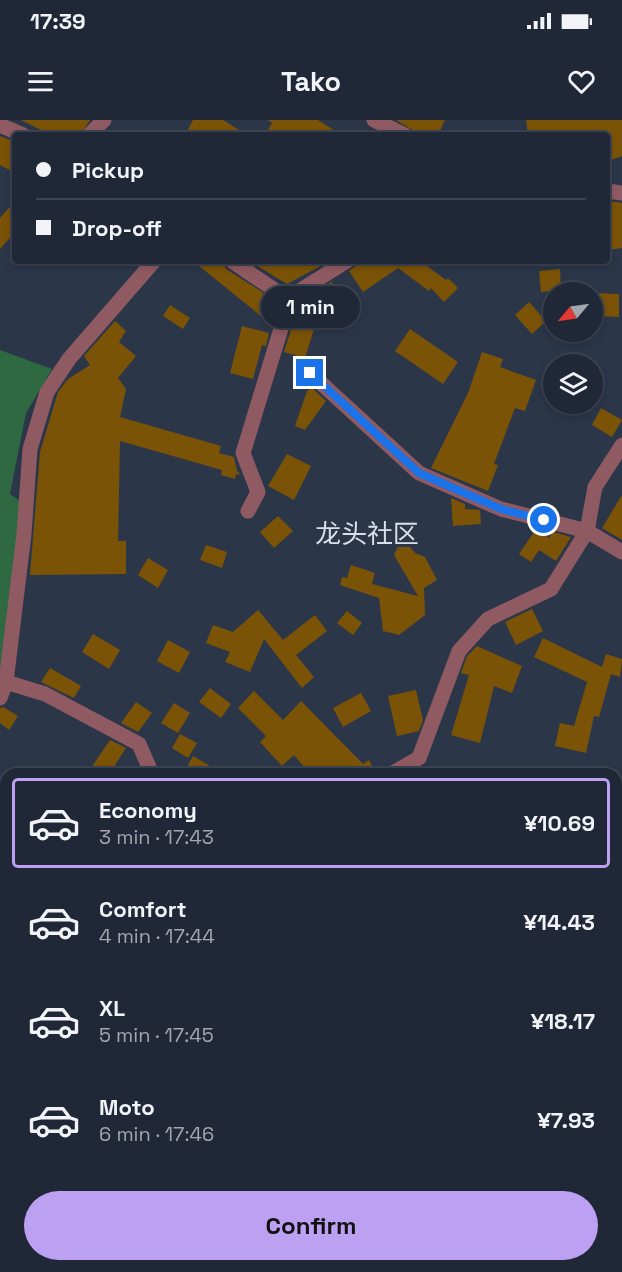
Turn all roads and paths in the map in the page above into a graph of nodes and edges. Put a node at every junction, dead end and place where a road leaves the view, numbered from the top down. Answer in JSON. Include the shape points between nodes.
{"nodes":[{"id":1,"x":104,"y":120,"type":"edge"},
{"id":2,"x":0,"y":125,"type":"edge"},
{"id":3,"x":384,"y":125,"type":"edge"},
{"id":4,"x":16,"y":132,"type":"edge"},
{"id":5,"x":92,"y":132,"type":"edge"},
{"id":6,"x":399,"y":132,"type":"edge"},
{"id":7,"x":151,"y":264,"type":"edge"},
{"id":8,"x":236,"y":264,"type":"edge"},
{"id":9,"x":341,"y":264,"type":"edge"},
{"id":10,"x":291,"y":296,"type":"junction"},
{"id":11,"x":310,"y":373,"type":"dead end"},
{"id":12,"x":622,"y":445,"type":"edge"},
{"id":13,"x":248,"y":511,"type":"dead end"},
{"id":14,"x":587,"y":531,"type":"junction"},
{"id":15,"x":622,"y":552,"type":"edge"},
{"id":16,"x":6,"y":682,"type":"junction"},
{"id":17,"x":0,"y":698,"type":"edge"},
{"id":18,"x":149,"y":768,"type":"edge"},
{"id":19,"x":402,"y":768,"type":"edge"}],
"edges":[{"from":1,"to":5,"type":"street"},
{"from":2,"to":4,"type":"street"},
{"from":3,"to":6,"type":"street"},
{"from":7,"to":16,"type":"street","via":[[69,359],[47,393],[30,449]]},
{"from":8,"to":10,"type":"street","via":[[276,291]]},
{"from":9,"to":10,"type":"street"},
{"from":10,"to":13,"type":"street","via":[[243,453],[258,492]]},
{"from":11,"to":14,"type":"street","via":[[419,473],[501,509]]},
{"from":12,"to":14,"type":"street","via":[[595,487]]},
{"from":14,"to":15,"type":"street"},
{"from":14,"to":19,"type":"street","via":[[551,589],[488,619],[459,651],[419,758]]},
{"from":16,"to":17,"type":"street"},
{"from":16,"to":18,"type":"street","via":[[45,694],[139,744]]}]}
